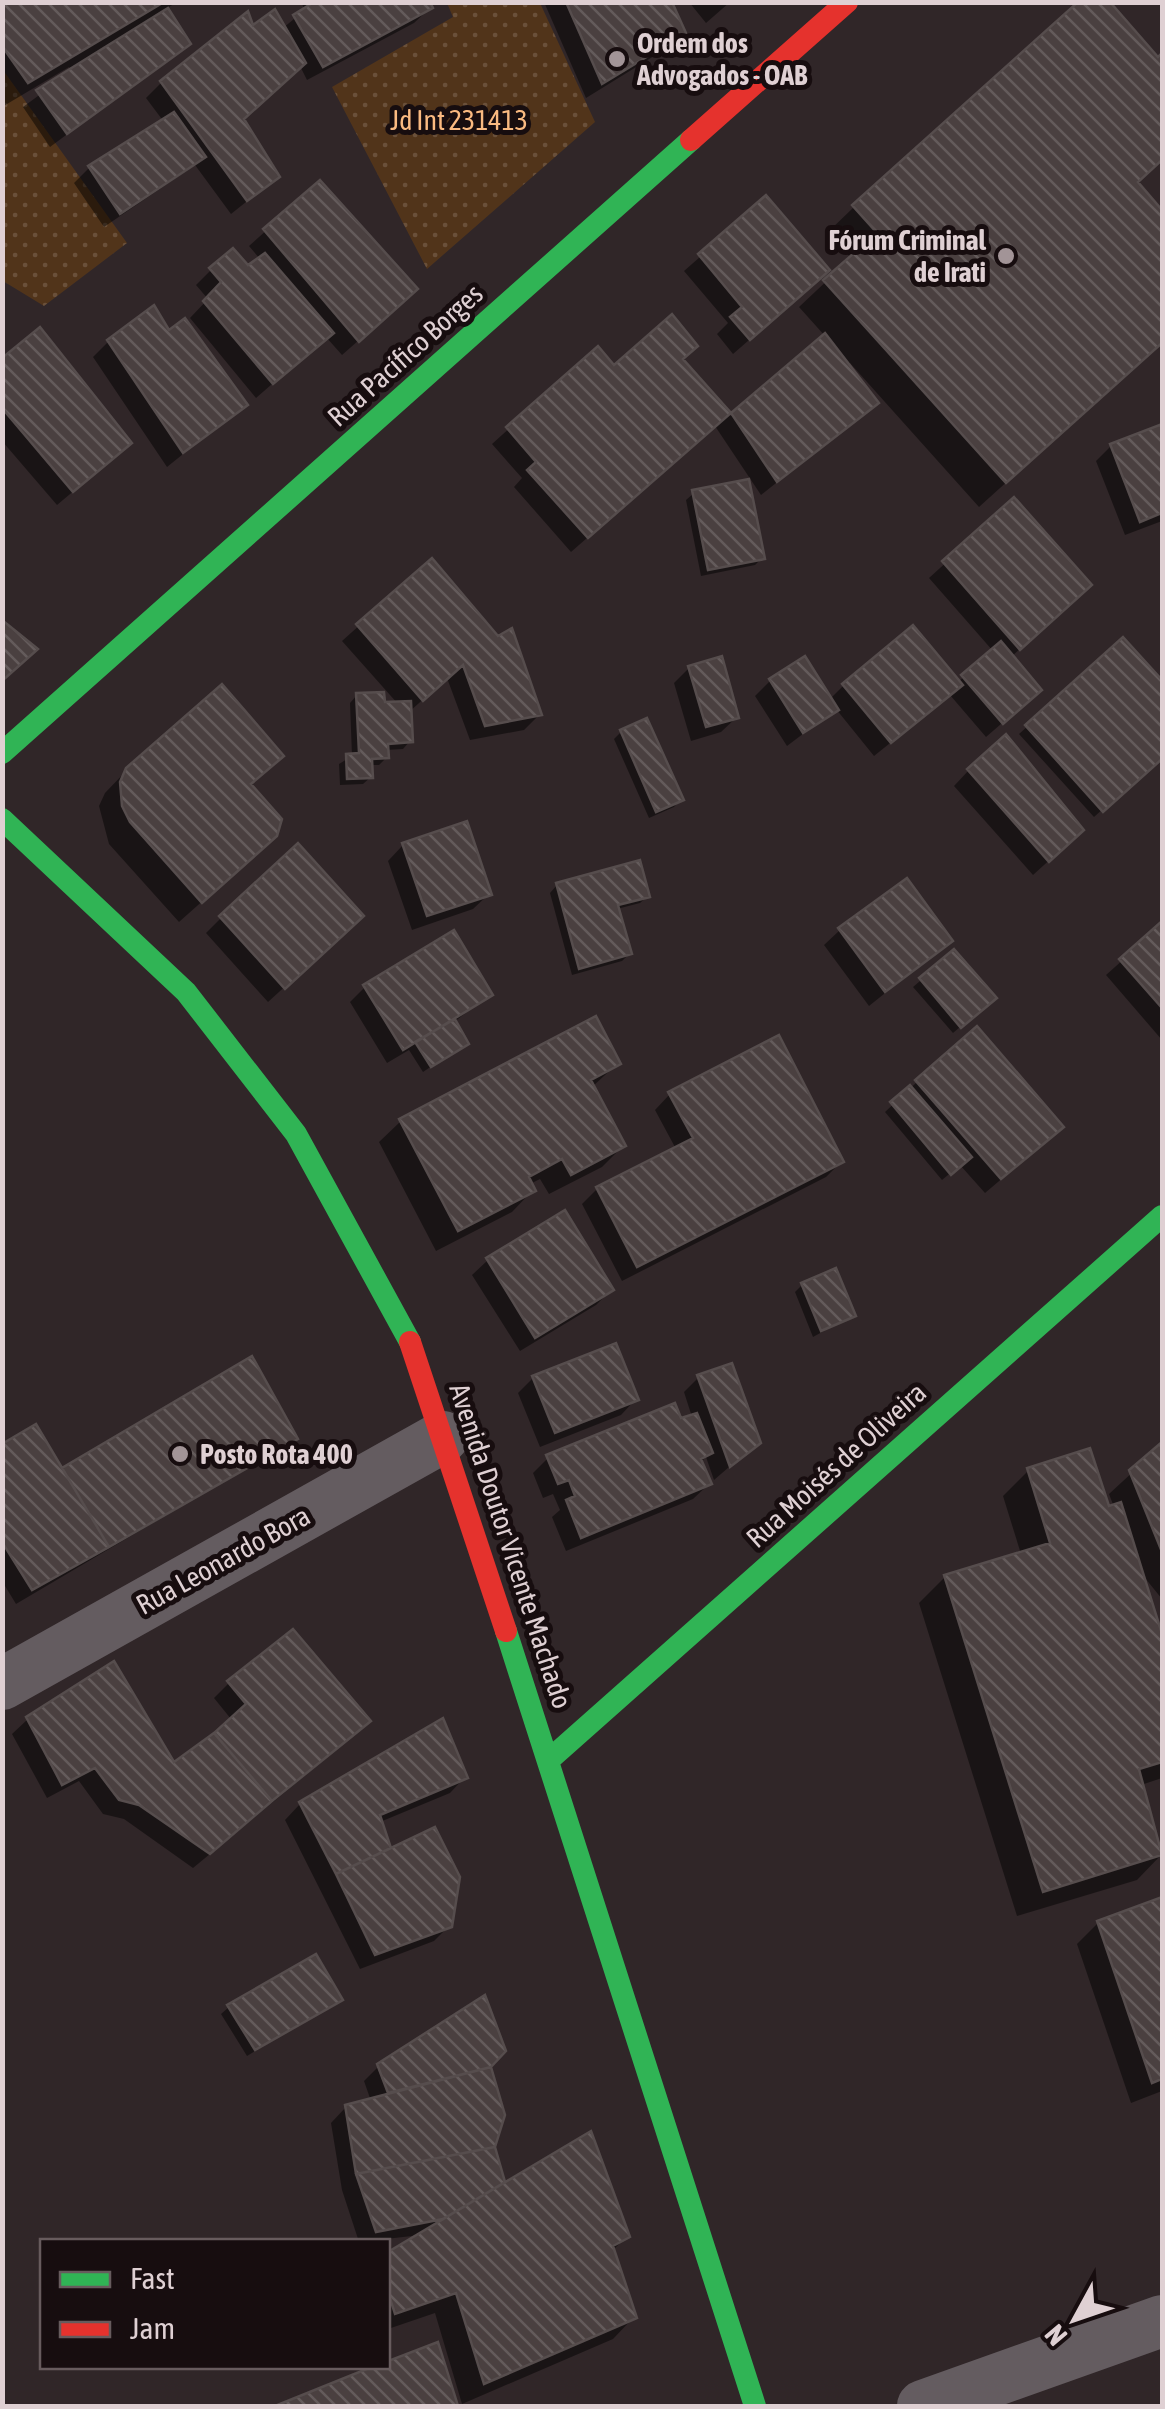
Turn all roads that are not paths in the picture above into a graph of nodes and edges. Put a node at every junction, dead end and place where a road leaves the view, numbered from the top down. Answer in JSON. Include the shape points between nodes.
{"nodes":[{"id":1,"x":847,"y":2,"type":"edge"},
{"id":2,"x":2,"y":753,"type":"edge"},
{"id":3,"x":2,"y":819,"type":"edge"},
{"id":4,"x":1162,"y":1216,"type":"edge"},
{"id":5,"x":443,"y":1436,"type":"junction"},
{"id":6,"x":2,"y":1684,"type":"edge"},
{"id":7,"x":550,"y":1759,"type":"junction"},
{"id":8,"x":1162,"y":2321,"type":"edge"},
{"id":9,"x":754,"y":2406,"type":"edge"},
{"id":10,"x":922,"y":2406,"type":"edge"}],
"edges":[{"from":1,"to":2,"type":"street","name":"Rua Pacífico Borges"},
{"from":3,"to":5,"type":"street","name":"Avenida Doutor Vicente Machado","via":[[186,992],[296,1134],[416,1352]]},
{"from":4,"to":7,"type":"street","name":"Rua Moisés de Oliveira"},
{"from":5,"to":6,"type":"street","name":"Rua Leonardo Bora"},
{"from":5,"to":7,"type":"street","name":"Avenida Doutor Vicente Machado"},
{"from":7,"to":9,"type":"street","name":"Avenida Doutor Vicente Machado"},
{"from":8,"to":10,"type":"street"}]}
